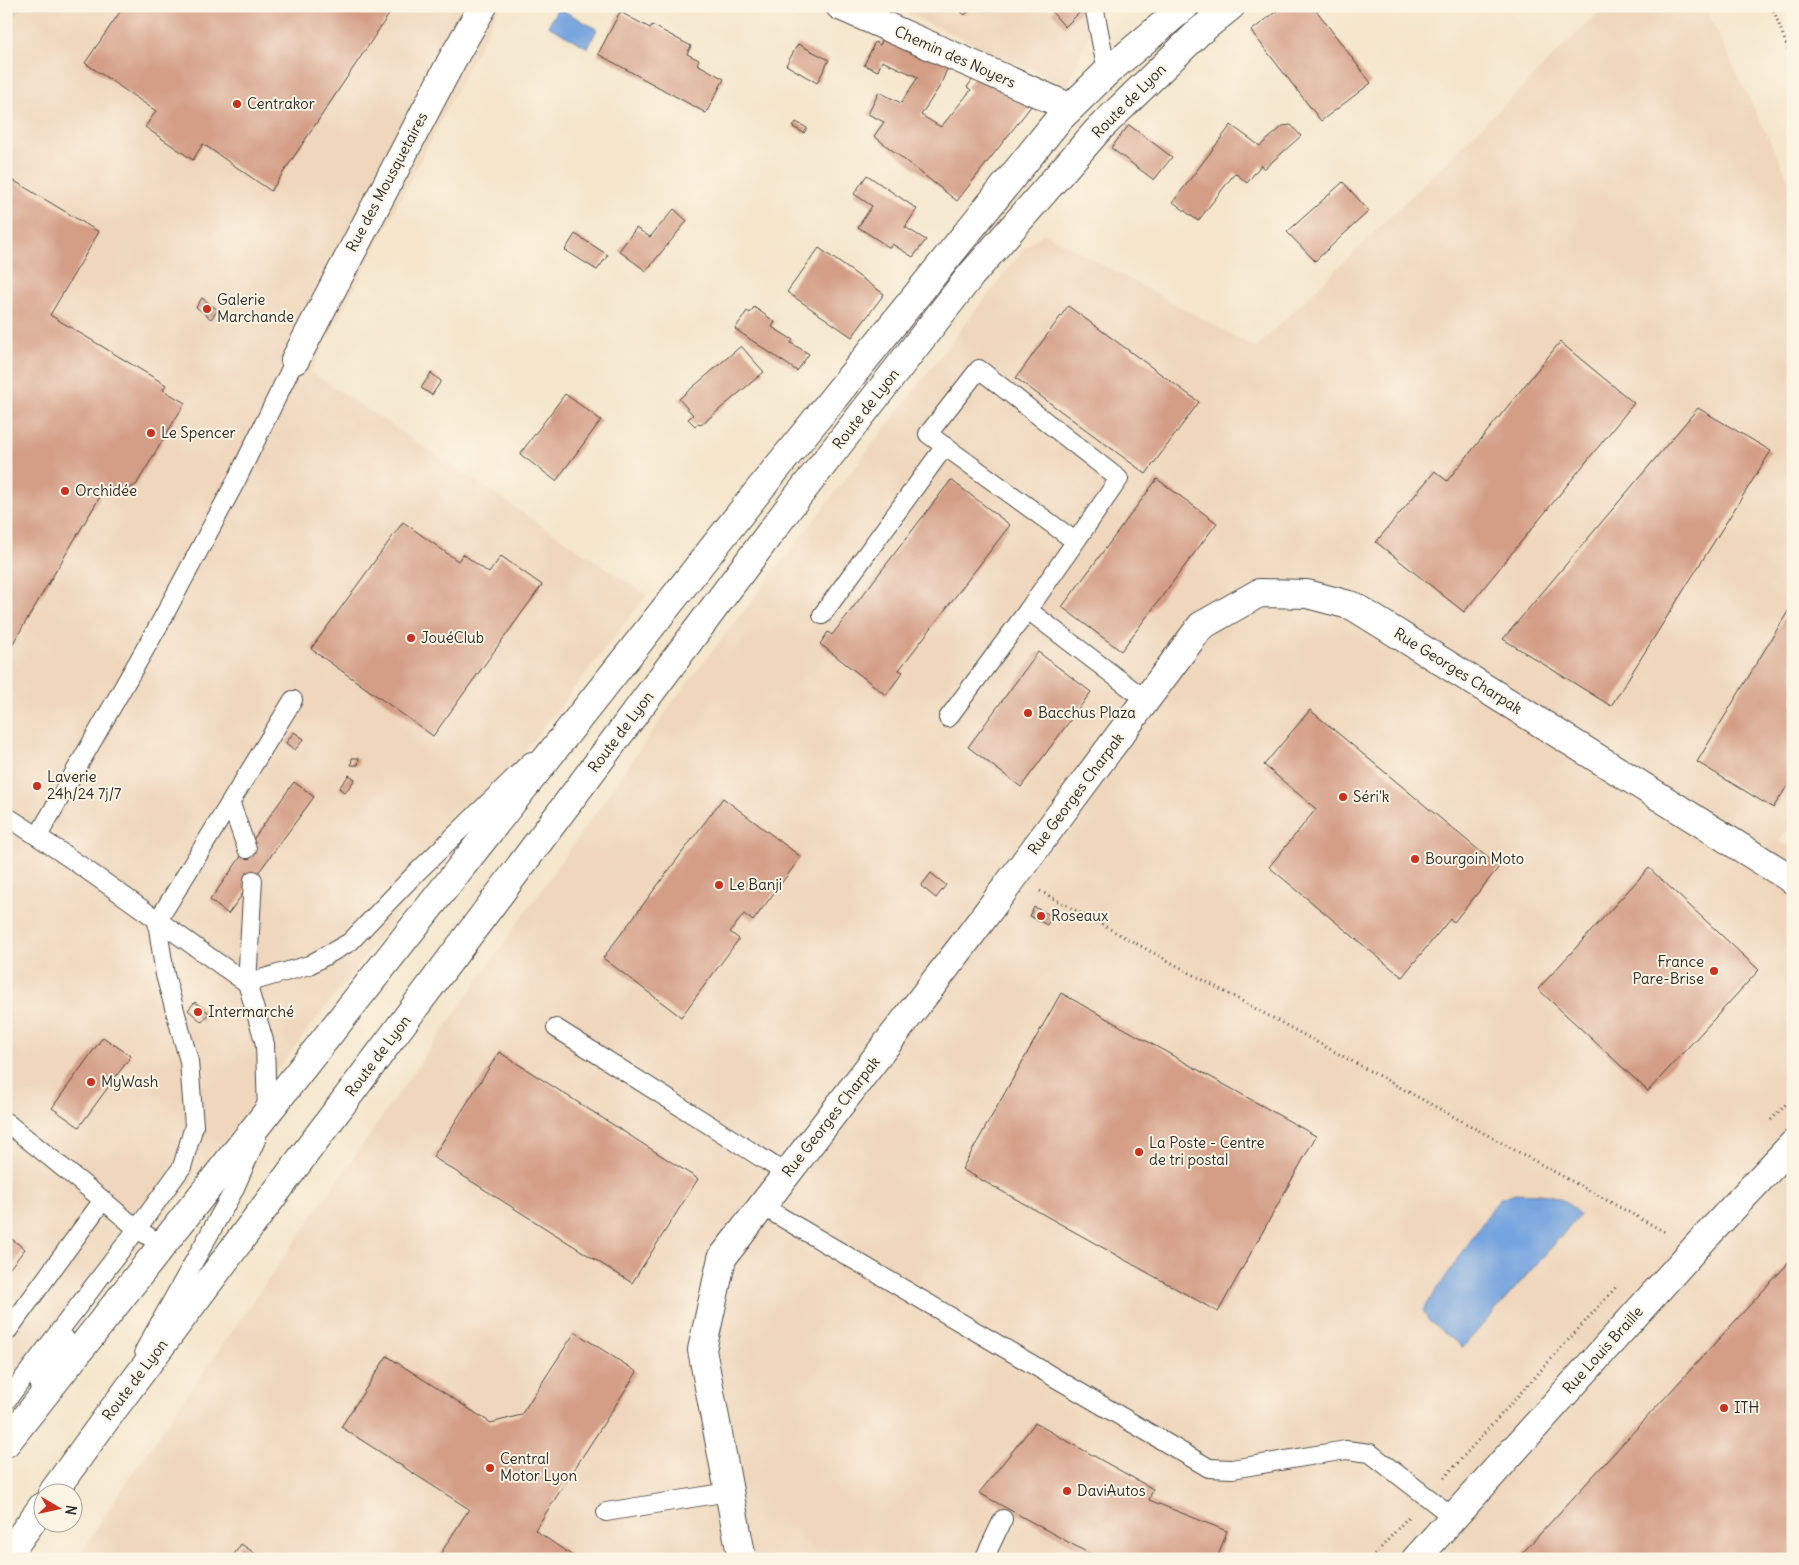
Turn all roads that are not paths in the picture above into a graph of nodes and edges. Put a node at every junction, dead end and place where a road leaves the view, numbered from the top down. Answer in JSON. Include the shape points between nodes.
{"nodes":[{"id":1,"x":483,"y":6,"type":"edge"},
{"id":2,"x":840,"y":6,"type":"edge"},
{"id":3,"x":1094,"y":6,"type":"edge"},
{"id":4,"x":1185,"y":6,"type":"edge"},
{"id":5,"x":1231,"y":6,"type":"edge"},
{"id":6,"x":1107,"y":72,"type":"junction"},
{"id":7,"x":1070,"y":107,"type":"junction"},
{"id":8,"x":295,"y":360,"type":"joint"},
{"id":9,"x":945,"y":446,"type":"junction"},
{"id":10,"x":1075,"y":541,"type":"junction"},
{"id":11,"x":1028,"y":610,"type":"junction"},
{"id":12,"x":822,"y":615,"type":"dead end"},
{"id":13,"x":293,"y":700,"type":"dead end"},
{"id":14,"x":1146,"y":700,"type":"junction"},
{"id":15,"x":593,"y":701,"type":"junction"},
{"id":16,"x":948,"y":718,"type":"dead end"},
{"id":17,"x":231,"y":804,"type":"junction"},
{"id":18,"x":6,"y":816,"type":"edge"},
{"id":19,"x":38,"y":836,"type":"junction"},
{"id":20,"x":247,"y":849,"type":"dead end"},
{"id":21,"x":253,"y":880,"type":"dead end"},
{"id":22,"x":1793,"y":880,"type":"edge"},
{"id":23,"x":157,"y":922,"type":"junction"},
{"id":24,"x":247,"y":983,"type":"junction"},
{"id":25,"x":556,"y":1028,"type":"dead end"},
{"id":26,"x":268,"y":1110,"type":"junction"},
{"id":27,"x":6,"y":1122,"type":"edge"},
{"id":28,"x":1793,"y":1144,"type":"edge"},
{"id":29,"x":787,"y":1174,"type":"junction"},
{"id":30,"x":103,"y":1200,"type":"junction"},
{"id":31,"x":762,"y":1206,"type":"junction"},
{"id":32,"x":137,"y":1229,"type":"junction"},
{"id":33,"x":162,"y":1245,"type":"junction"},
{"id":34,"x":97,"y":1281,"type":"junction"},
{"id":35,"x":6,"y":1333,"type":"edge"},
{"id":36,"x":6,"y":1401,"type":"edge"},
{"id":37,"x":106,"y":1419,"type":"junction"},
{"id":38,"x":7,"y":1442,"type":"edge"},
{"id":39,"x":60,"y":1482,"type":"edge"},
{"id":40,"x":728,"y":1492,"type":"junction"},
{"id":41,"x":606,"y":1512,"type":"dead end"},
{"id":42,"x":1453,"y":1517,"type":"junction"},
{"id":43,"x":1003,"y":1519,"type":"dead end"},
{"id":44,"x":32,"y":1520,"type":"edge"},
{"id":45,"x":6,"y":1557,"type":"edge"},
{"id":46,"x":742,"y":1559,"type":"edge"},
{"id":47,"x":984,"y":1559,"type":"edge"},
{"id":48,"x":1416,"y":1559,"type":"edge"}],
"edges":[{"from":1,"to":8,"type":"main road","name":"Rue des Mousquetaires"},
{"from":2,"to":7,"type":"main road","name":"Chemin des Noyers"},
{"from":3,"to":6,"type":"lane"},
{"from":4,"to":6,"type":"main road","name":"Route de Lyon"},
{"from":5,"to":37,"type":"main road","name":"Route de Lyon","via":[[1200,31],[1098,130],[971,275],[785,513]]},
{"from":6,"to":7,"type":"main road","name":"Route de Lyon"},
{"from":7,"to":15,"type":"main road","name":"Route de Lyon"},
{"from":8,"to":19,"type":"lane","via":[[160,623]]},
{"from":9,"to":10,"type":"lane"},
{"from":9,"to":10,"type":"lane","via":[[928,434],[979,369],[1118,478]]},
{"from":9,"to":12,"type":"lane"},
{"from":10,"to":11,"type":"lane"},
{"from":11,"to":14,"type":"lane"},
{"from":11,"to":16,"type":"lane"},
{"from":13,"to":17,"type":"lane"},
{"from":14,"to":22,"type":"main road","name":"Rue Georges Charpak","via":[[1201,626],[1259,593],[1307,594],[1352,606]]},
{"from":14,"to":29,"type":"main road","name":"Rue Georges Charpak"},
{"from":15,"to":24,"type":"lane","via":[[350,942],[309,965]]},
{"from":15,"to":26,"type":"main road","name":"Route de Lyon"},
{"from":17,"to":20,"type":"lane"},
{"from":17,"to":23,"type":"lane"},
{"from":18,"to":19,"type":"lane"},
{"from":19,"to":23,"type":"lane"},
{"from":21,"to":24,"type":"lane"},
{"from":23,"to":24,"type":"lane"},
{"from":23,"to":32,"type":"lane","via":[[165,975],[188,1060],[194,1126],[182,1167]]},
{"from":24,"to":26,"type":"lane","via":[[265,1044]]},
{"from":25,"to":29,"type":"lane"},
{"from":26,"to":33,"type":"main road","name":"Route de Lyon"},
{"from":26,"to":37,"type":"lane","via":[[234,1190]]},
{"from":27,"to":30,"type":"lane"},
{"from":28,"to":42,"type":"main road","name":"Rue Louis Braille"},
{"from":29,"to":31,"type":"main road","name":"Rue Georges Charpak"},
{"from":30,"to":32,"type":"lane"},
{"from":30,"to":35,"type":"lane"},
{"from":31,"to":40,"type":"main road","name":"Rue Georges Charpak","via":[[722,1258],[702,1350]]},
{"from":31,"to":42,"type":"lane","via":[[1209,1468],[1232,1469],[1346,1450],[1370,1453]]},
{"from":32,"to":33,"type":"lane"},
{"from":32,"to":34,"type":"lane"},
{"from":33,"to":38,"type":"main road","name":"Route de Lyon"},
{"from":34,"to":36,"type":"lane"},
{"from":34,"to":38,"type":"lane"},
{"from":37,"to":39,"type":"main road","name":"Route de Lyon"},
{"from":40,"to":41,"type":"lane"},
{"from":40,"to":46,"type":"main road","name":"Rue Georges Charpak"},
{"from":42,"to":48,"type":"main road","name":"Rue Louis Braille"},
{"from":43,"to":47,"type":"lane"},
{"from":44,"to":45,"type":"main road"}]}
